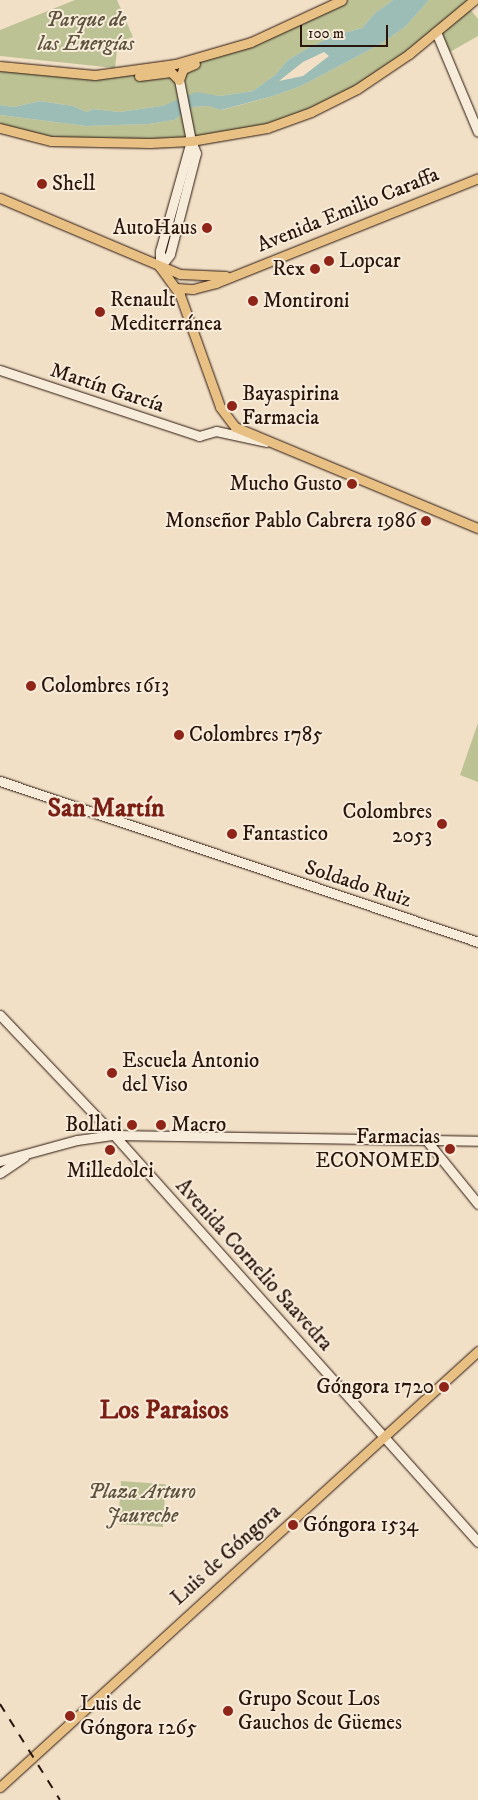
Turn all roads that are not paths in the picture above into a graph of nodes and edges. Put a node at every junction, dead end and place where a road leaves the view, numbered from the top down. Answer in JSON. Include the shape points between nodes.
{"nodes":[{"id":1,"x":342,"y":0,"type":"edge"},
{"id":2,"x":474,"y":0,"type":"edge"},
{"id":3,"x":316,"y":12,"type":"junction"},
{"id":4,"x":436,"y":32,"type":"junction"},
{"id":5,"x":0,"y":66,"type":"edge"},
{"id":6,"x":94,"y":75,"type":"junction"},
{"id":7,"x":179,"y":78,"type":"junction"},
{"id":8,"x":0,"y":128,"type":"edge"},
{"id":9,"x":478,"y":132,"type":"edge"},
{"id":10,"x":190,"y":137,"type":"junction"},
{"id":11,"x":478,"y":178,"type":"edge"},
{"id":12,"x":0,"y":198,"type":"edge"},
{"id":13,"x":160,"y":267,"type":"junction"},
{"id":14,"x":231,"y":276,"type":"junction"},
{"id":15,"x":176,"y":288,"type":"junction"},
{"id":16,"x":194,"y":289,"type":"junction"},
{"id":17,"x":184,"y":305,"type":"junction"},
{"id":18,"x":0,"y":370,"type":"edge"},
{"id":19,"x":266,"y":442,"type":"junction"},
{"id":20,"x":478,"y":528,"type":"edge"},
{"id":21,"x":0,"y":781,"type":"edge"},
{"id":22,"x":478,"y":942,"type":"edge"},
{"id":23,"x":0,"y":1015,"type":"edge"},
{"id":24,"x":114,"y":1135,"type":"junction"},
{"id":25,"x":427,"y":1141,"type":"junction"},
{"id":26,"x":478,"y":1141,"type":"edge"},
{"id":27,"x":33,"y":1151,"type":"junction"},
{"id":28,"x":0,"y":1161,"type":"edge"},
{"id":29,"x":0,"y":1173,"type":"edge"},
{"id":30,"x":478,"y":1204,"type":"edge"},
{"id":31,"x":478,"y":1351,"type":"edge"},
{"id":32,"x":384,"y":1436,"type":"junction"},
{"id":33,"x":478,"y":1542,"type":"edge"},
{"id":34,"x":0,"y":1787,"type":"edge"}],
"edges":[{"from":1,"to":3,"type":"main road"},
{"from":2,"to":4,"type":"main road"},
{"from":3,"to":6,"type":"main road","via":[[236,47],[175,64]]},
{"from":3,"to":7,"type":"main road","via":[[309,20],[246,50],[186,66]]},
{"from":4,"to":9,"type":"main road"},
{"from":4,"to":10,"type":"main road","via":[[385,71],[311,112],[267,128]]},
{"from":5,"to":6,"type":"main road"},
{"from":6,"to":7,"type":"main road","via":[[118,78],[166,72]]},
{"from":7,"to":10,"type":"main road"},
{"from":8,"to":10,"type":"main road","via":[[51,141]]},
{"from":10,"to":13,"type":"main road","via":[[160,251]]},
{"from":11,"to":14,"type":"main road","name":"Avenida Emilio Caraffa"},
{"from":12,"to":13,"type":"main road","name":"Avenida Emilio Caraffa"},
{"from":13,"to":14,"type":"main road","name":"Avenida Emilio Caraffa","via":[[194,277]]},
{"from":13,"to":15,"type":"main road"},
{"from":14,"to":16,"type":"main road","name":"Avenida Emilio Caraffa"},
{"from":15,"to":16,"type":"main road","name":"Avenida Emilio Caraffa"},
{"from":15,"to":17,"type":"main road"},
{"from":16,"to":17,"type":"main road"},
{"from":17,"to":19,"type":"main road","via":[[224,416],[235,427]]},
{"from":18,"to":19,"type":"main road","name":"Martín García","via":[[204,436],[216,431]]},
{"from":19,"to":20,"type":"main road"},
{"from":21,"to":22,"type":"main road","name":"Soldado Ruiz"},
{"from":23,"to":24,"type":"main road","name":"Avenida Cornelio Saavedra"},
{"from":24,"to":25,"type":"main road"},
{"from":24,"to":27,"type":"main road"},
{"from":24,"to":32,"type":"main road","name":"Avenida Cornelio Saavedra"},
{"from":25,"to":26,"type":"main road"},
{"from":25,"to":30,"type":"main road"},
{"from":27,"to":28,"type":"main road"},
{"from":27,"to":29,"type":"main road"},
{"from":31,"to":32,"type":"main road","name":"Luis de Góngora"},
{"from":32,"to":33,"type":"main road","name":"Avenida Cornelio Saavedra"},
{"from":32,"to":34,"type":"main road","name":"Luis de Góngora"}]}
